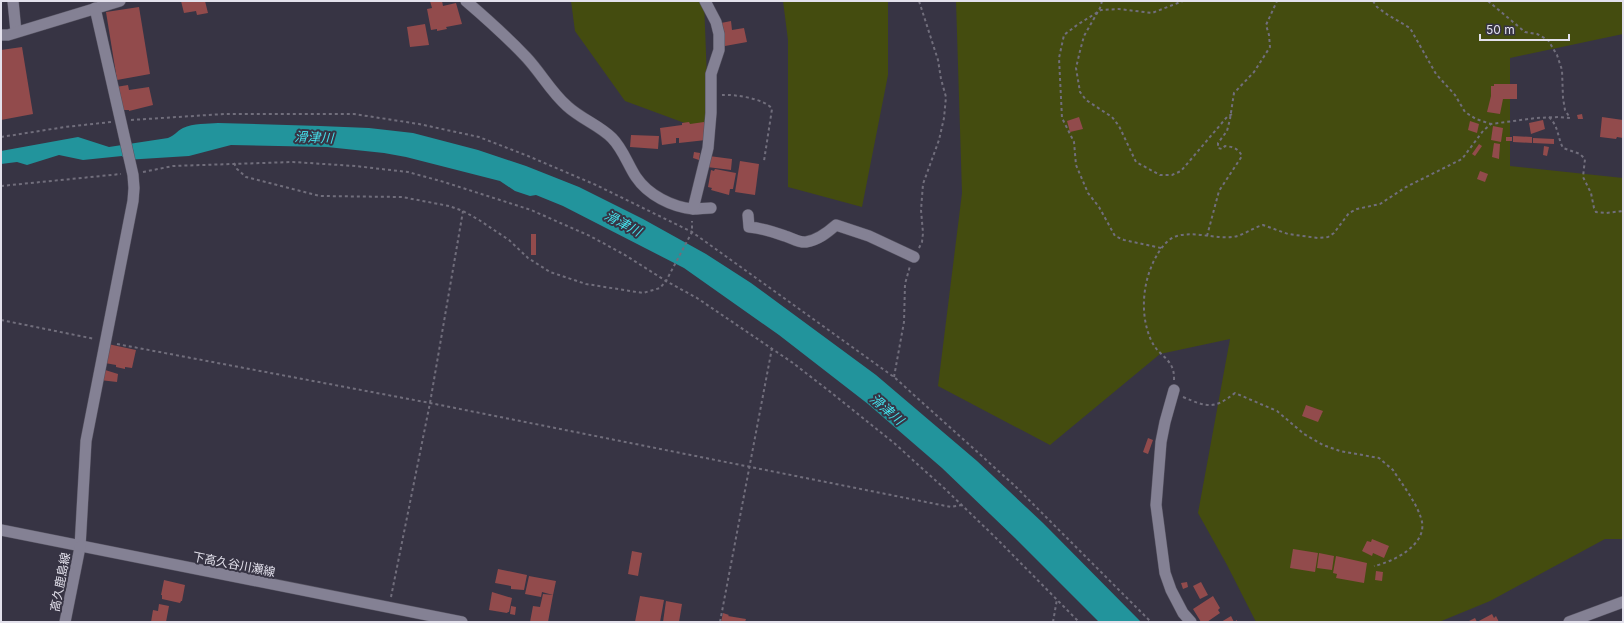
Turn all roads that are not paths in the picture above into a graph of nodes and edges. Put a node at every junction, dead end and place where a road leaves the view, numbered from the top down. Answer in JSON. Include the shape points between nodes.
{"nodes":[{"id":1,"x":13,"y":1,"type":"edge"},
{"id":2,"x":120,"y":1,"type":"edge"},
{"id":3,"x":466,"y":1,"type":"edge"},
{"id":4,"x":705,"y":1,"type":"edge"},
{"id":5,"x":100,"y":5,"type":"edge"},
{"id":6,"x":16,"y":32,"type":"junction"},
{"id":7,"x":1,"y":35,"type":"edge"},
{"id":8,"x":711,"y":208,"type":"dead end"},
{"id":9,"x":693,"y":209,"type":"junction"},
{"id":10,"x":748,"y":215,"type":"dead end"},
{"id":11,"x":914,"y":257,"type":"road end"},
{"id":12,"x":1174,"y":390,"type":"road end"},
{"id":13,"x":1,"y":530,"type":"edge"},
{"id":14,"x":80,"y":546,"type":"junction"},
{"id":15,"x":1623,"y":602,"type":"edge"},
{"id":16,"x":65,"y":622,"type":"edge"},
{"id":17,"x":462,"y":622,"type":"edge"},
{"id":18,"x":1191,"y":622,"type":"edge"},
{"id":19,"x":1569,"y":622,"type":"edge"}],
"edges":[{"from":1,"to":6,"type":"street"},
{"from":2,"to":5,"type":"street"},
{"from":3,"to":9,"type":"street","via":[[527,59],[568,108],[612,138],[646,190],[674,204]]},
{"from":4,"to":9,"type":"street","via":[[716,22],[720,42],[711,74],[708,148]]},
{"from":5,"to":6,"type":"street"},
{"from":5,"to":14,"type":"street","name":"高久鹿島線","via":[[134,188],[86,441]]},
{"from":6,"to":7,"type":"street"},
{"from":8,"to":9,"type":"street"},
{"from":10,"to":11,"type":"street","via":[[749,227],[797,241],[816,239],[836,226],[869,236]]},
{"from":12,"to":18,"type":"street","via":[[1161,442],[1156,505],[1165,573],[1171,590]]},
{"from":13,"to":14,"type":"street","name":"下高久谷川瀬線"},
{"from":14,"to":16,"type":"street","name":"高久鹿島線"},
{"from":14,"to":17,"type":"street","name":"下高久谷川瀬線"},
{"from":15,"to":19,"type":"street"}]}
